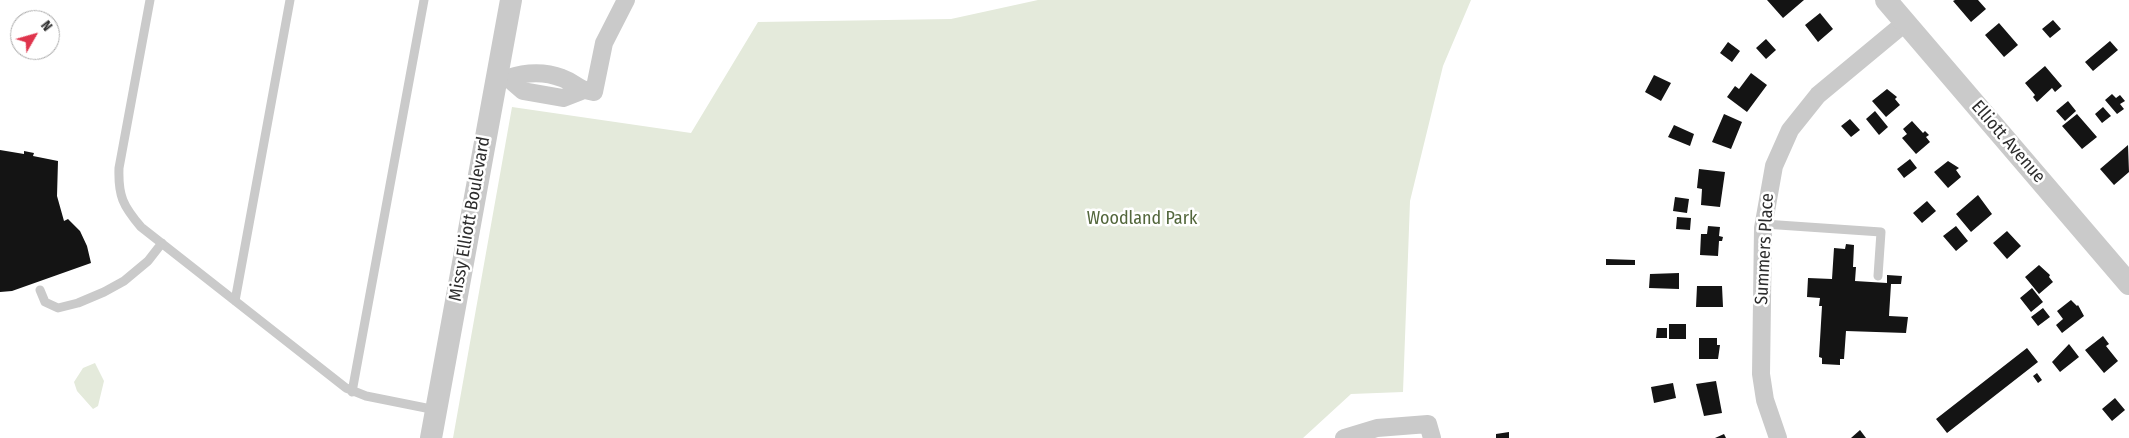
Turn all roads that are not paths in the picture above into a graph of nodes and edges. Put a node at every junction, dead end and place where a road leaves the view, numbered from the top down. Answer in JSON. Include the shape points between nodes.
{"nodes":[{"id":1,"x":150,"y":0,"type":"edge"},
{"id":2,"x":290,"y":0,"type":"edge"},
{"id":3,"x":424,"y":0,"type":"edge"},
{"id":4,"x":511,"y":0,"type":"edge"},
{"id":5,"x":626,"y":0,"type":"edge"},
{"id":6,"x":1886,"y":0,"type":"edge"},
{"id":7,"x":1906,"y":22,"type":"junction"},
{"id":8,"x":502,"y":77,"type":"junction"},
{"id":9,"x":1764,"y":224,"type":"junction"},
{"id":10,"x":162,"y":243,"type":"junction"},
{"id":11,"x":1878,"y":276,"type":"dead end"},
{"id":12,"x":2129,"y":284,"type":"edge"},
{"id":13,"x":40,"y":290,"type":"dead end"},
{"id":14,"x":235,"y":301,"type":"junction"},
{"id":15,"x":352,"y":392,"type":"junction"},
{"id":16,"x":436,"y":410,"type":"junction"},
{"id":17,"x":1430,"y":431,"type":"edge"},
{"id":18,"x":431,"y":438,"type":"edge"},
{"id":19,"x":1344,"y":438,"type":"edge"},
{"id":20,"x":1778,"y":438,"type":"edge"}],
"edges":[{"from":1,"to":10,"type":"lane","via":[[119,168],[119,185],[130,215]]},
{"from":2,"to":14,"type":"lane"},
{"from":3,"to":15,"type":"lane"},
{"from":4,"to":8,"type":"street","name":"Missy Elliott Boulevard"},
{"from":5,"to":8,"type":"street","via":[[604,43],[588,91],[563,78],[529,72]]},
{"from":6,"to":7,"type":"street","name":"Elliott Avenue"},
{"from":7,"to":9,"type":"street","name":"Summers Place","via":[[1818,95],[1790,130],[1774,166]]},
{"from":7,"to":12,"type":"street","name":"Elliott Avenue"},
{"from":8,"to":16,"type":"street","name":"Missy Elliott Boulevard"},
{"from":9,"to":11,"type":"lane","via":[[1881,232]]},
{"from":9,"to":20,"type":"street","name":"Summers Place","via":[[1761,374],[1765,400]]},
{"from":10,"to":13,"type":"lane","via":[[148,261],[124,282],[78,303],[58,308],[45,302]]},
{"from":10,"to":14,"type":"lane"},
{"from":14,"to":15,"type":"lane"},
{"from":15,"to":16,"type":"lane"},
{"from":16,"to":18,"type":"street","name":"Missy Elliott Boulevard"},
{"from":17,"to":19,"type":"street","via":[[1377,428]]}]}
